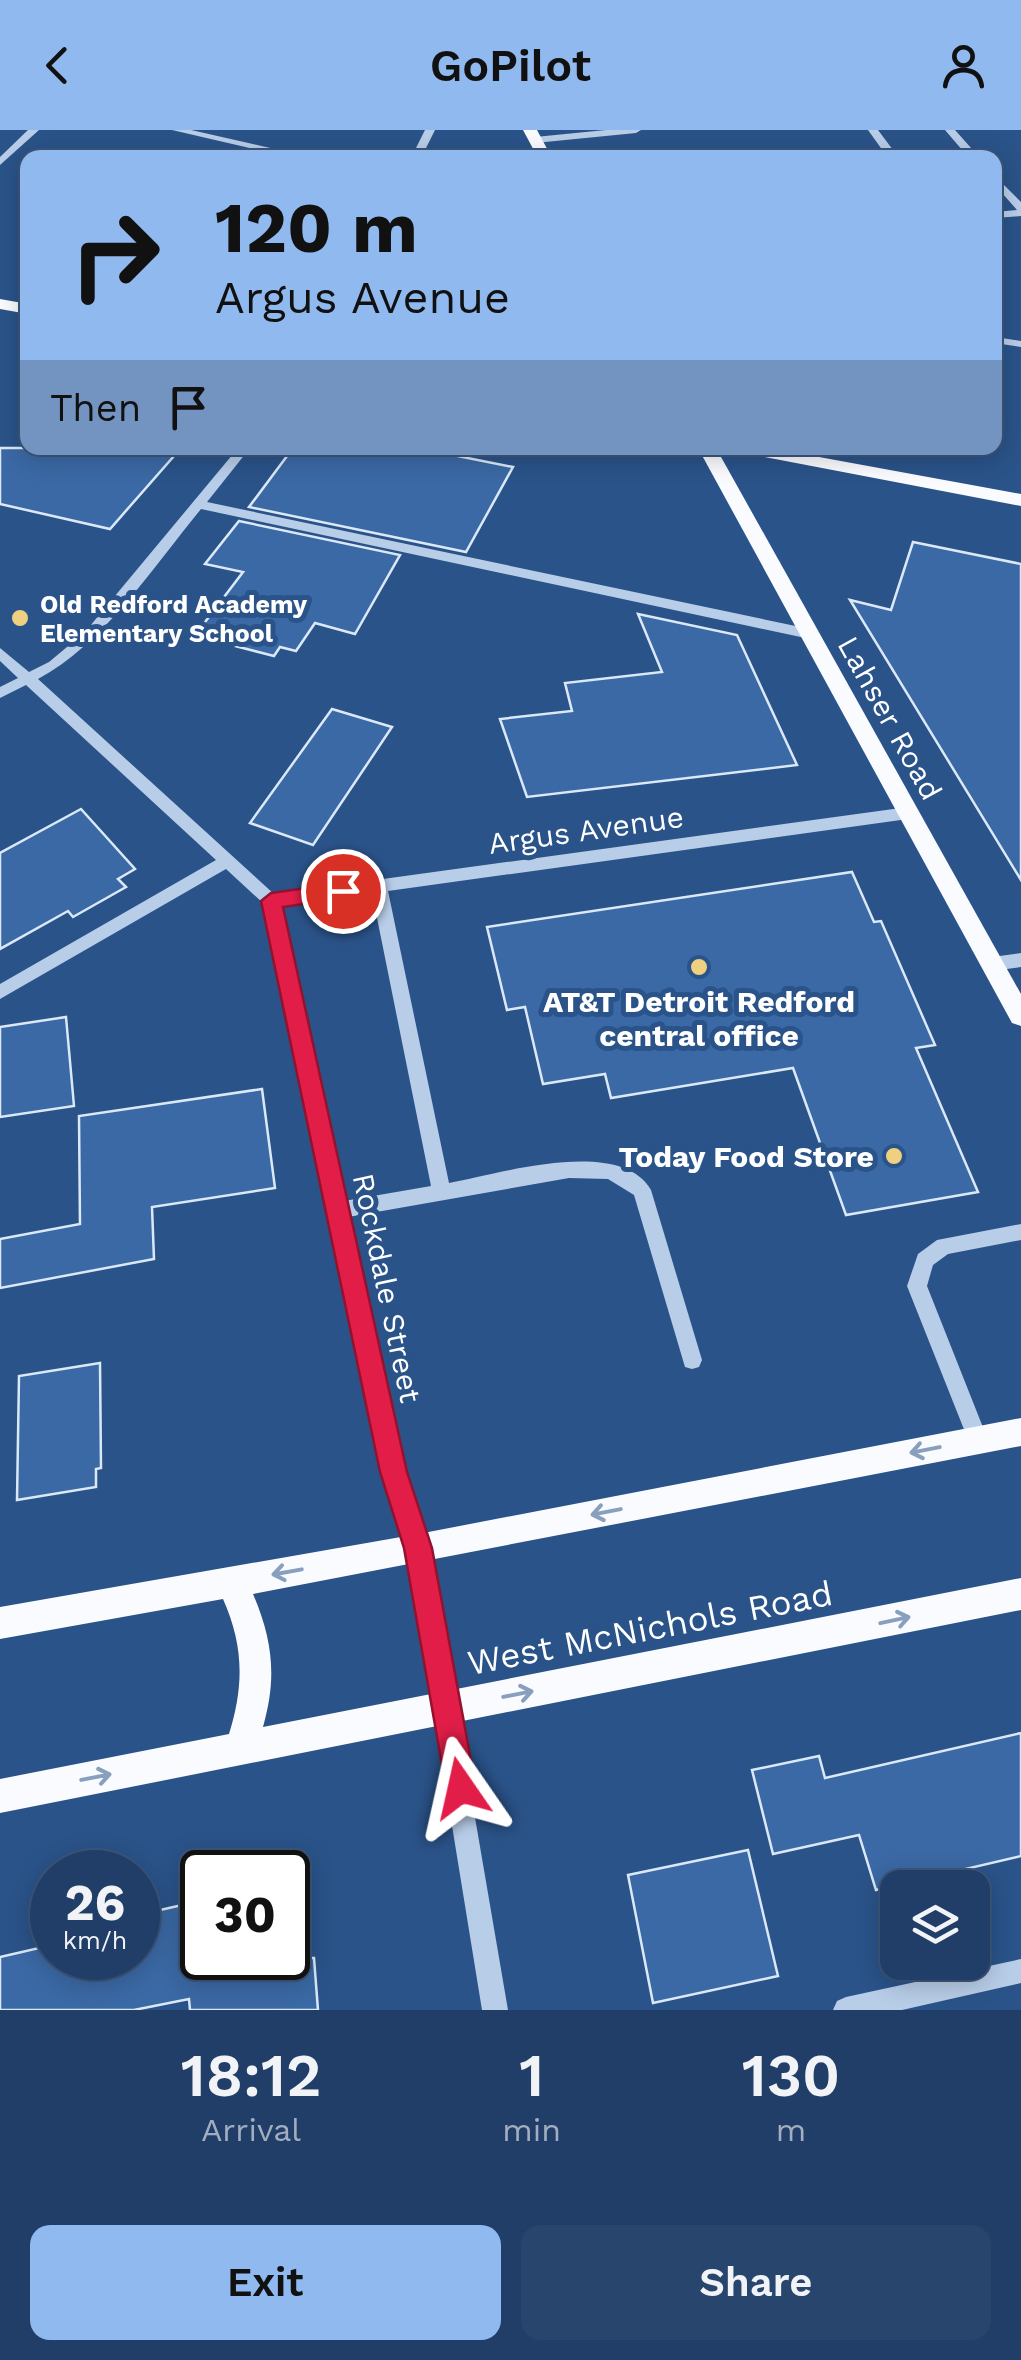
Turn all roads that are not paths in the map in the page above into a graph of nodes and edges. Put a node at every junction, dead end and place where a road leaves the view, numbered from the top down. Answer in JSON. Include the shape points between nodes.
{"nodes":[{"id":1,"x":34,"y":130,"type":"edge"},
{"id":2,"x":177,"y":130,"type":"edge"},
{"id":3,"x":636,"y":130,"type":"edge"},
{"id":4,"x":950,"y":130,"type":"edge"},
{"id":5,"x":532,"y":135,"type":"edge"},
{"id":6,"x":272,"y":150,"type":"edge"},
{"id":7,"x":968,"y":150,"type":"edge"},
{"id":8,"x":0,"y":162,"type":"edge"},
{"id":9,"x":1002,"y":188,"type":"edge"},
{"id":10,"x":1021,"y":210,"type":"edge"},
{"id":11,"x":238,"y":455,"type":"edge"},
{"id":12,"x":711,"y":455,"type":"edge"},
{"id":13,"x":781,"y":455,"type":"edge"},
{"id":14,"x":1021,"y":500,"type":"edge"},
{"id":15,"x":198,"y":504,"type":"junction"},
{"id":16,"x":810,"y":634,"type":"junction"},
{"id":17,"x":0,"y":653,"type":"edge"},
{"id":18,"x":30,"y":680,"type":"junction"},
{"id":19,"x":0,"y":693,"type":"edge"},
{"id":20,"x":908,"y":813,"type":"junction"},
{"id":21,"x":228,"y":861,"type":"junction"},
{"id":22,"x":379,"y":886,"type":"junction"},
{"id":23,"x":271,"y":901,"type":"junction"},
{"id":24,"x":1021,"y":960,"type":"edge"},
{"id":25,"x":992,"y":964,"type":"junction"},
{"id":26,"x":0,"y":992,"type":"edge"},
{"id":27,"x":1021,"y":1016,"type":"edge"},
{"id":28,"x":441,"y":1192,"type":"junction"},
{"id":29,"x":337,"y":1211,"type":"junction"},
{"id":30,"x":1021,"y":1232,"type":"edge"},
{"id":31,"x":692,"y":1360,"type":"dead end"},
{"id":32,"x":1021,"y":1432,"type":"edge"},
{"id":33,"x":978,"y":1440,"type":"junction"},
{"id":34,"x":418,"y":1548,"type":"junction"},
{"id":35,"x":231,"y":1582,"type":"junction"},
{"id":36,"x":1021,"y":1594,"type":"edge"},
{"id":37,"x":0,"y":1623,"type":"edge"},
{"id":38,"x":445,"y":1708,"type":"junction"},
{"id":39,"x":240,"y":1750,"type":"junction"},
{"id":40,"x":0,"y":1796,"type":"edge"},
{"id":41,"x":1021,"y":1971,"type":"edge"},
{"id":42,"x":496,"y":2010,"type":"edge"},
{"id":43,"x":846,"y":2010,"type":"edge"}],
"edges":[{"from":1,"to":8,"type":"street"},
{"from":2,"to":6,"type":"street"},
{"from":3,"to":5,"type":"street"},
{"from":4,"to":7,"type":"street"},
{"from":9,"to":10,"type":"street"},
{"from":11,"to":15,"type":"street"},
{"from":12,"to":16,"type":"main road","name":"Lahser Road"},
{"from":13,"to":14,"type":"main road"},
{"from":15,"to":16,"type":"street"},
{"from":15,"to":18,"type":"street","via":[[90,635]]},
{"from":16,"to":20,"type":"main road","name":"Lahser Road"},
{"from":17,"to":18,"type":"street"},
{"from":18,"to":19,"type":"street"},
{"from":18,"to":21,"type":"street"},
{"from":20,"to":22,"type":"street","name":"Argus Avenue"},
{"from":20,"to":25,"type":"main road","name":"Lahser Road"},
{"from":21,"to":23,"type":"street"},
{"from":21,"to":26,"type":"street"},
{"from":22,"to":23,"type":"street","name":"Argus Avenue"},
{"from":22,"to":28,"type":"street"},
{"from":23,"to":29,"type":"street","name":"Rockdale Street"},
{"from":24,"to":25,"type":"street"},
{"from":25,"to":27,"type":"main road","name":"Lahser Road"},
{"from":28,"to":29,"type":"street"},
{"from":28,"to":31,"type":"street","via":[[569,1170],[620,1172],[642,1190]]},
{"from":29,"to":34,"type":"street","name":"Rockdale Street","via":[[393,1472]]},
{"from":30,"to":33,"type":"street","via":[[944,1246],[925,1260],[917,1286]]},
{"from":32,"to":33,"type":"main road"},
{"from":33,"to":34,"type":"main road","one_way":true},
{"from":34,"to":35,"type":"main road","one_way":true},
{"from":34,"to":38,"type":"street","name":"Rockdale Street"},
{"from":35,"to":37,"type":"main road"},
{"from":35,"to":39,"type":"main road","via":[[252,1624],[260,1666]]},
{"from":38,"to":36,"type":"main road","name":"West McNichols Road","one_way":true},
{"from":38,"to":39,"type":"main road","name":"West McNichols Road"},
{"from":38,"to":42,"type":"street","name":"Rockdale Street"},
{"from":40,"to":39,"type":"main road","name":"West McNichols Road","one_way":true},
{"from":41,"to":43,"type":"street"}]}
